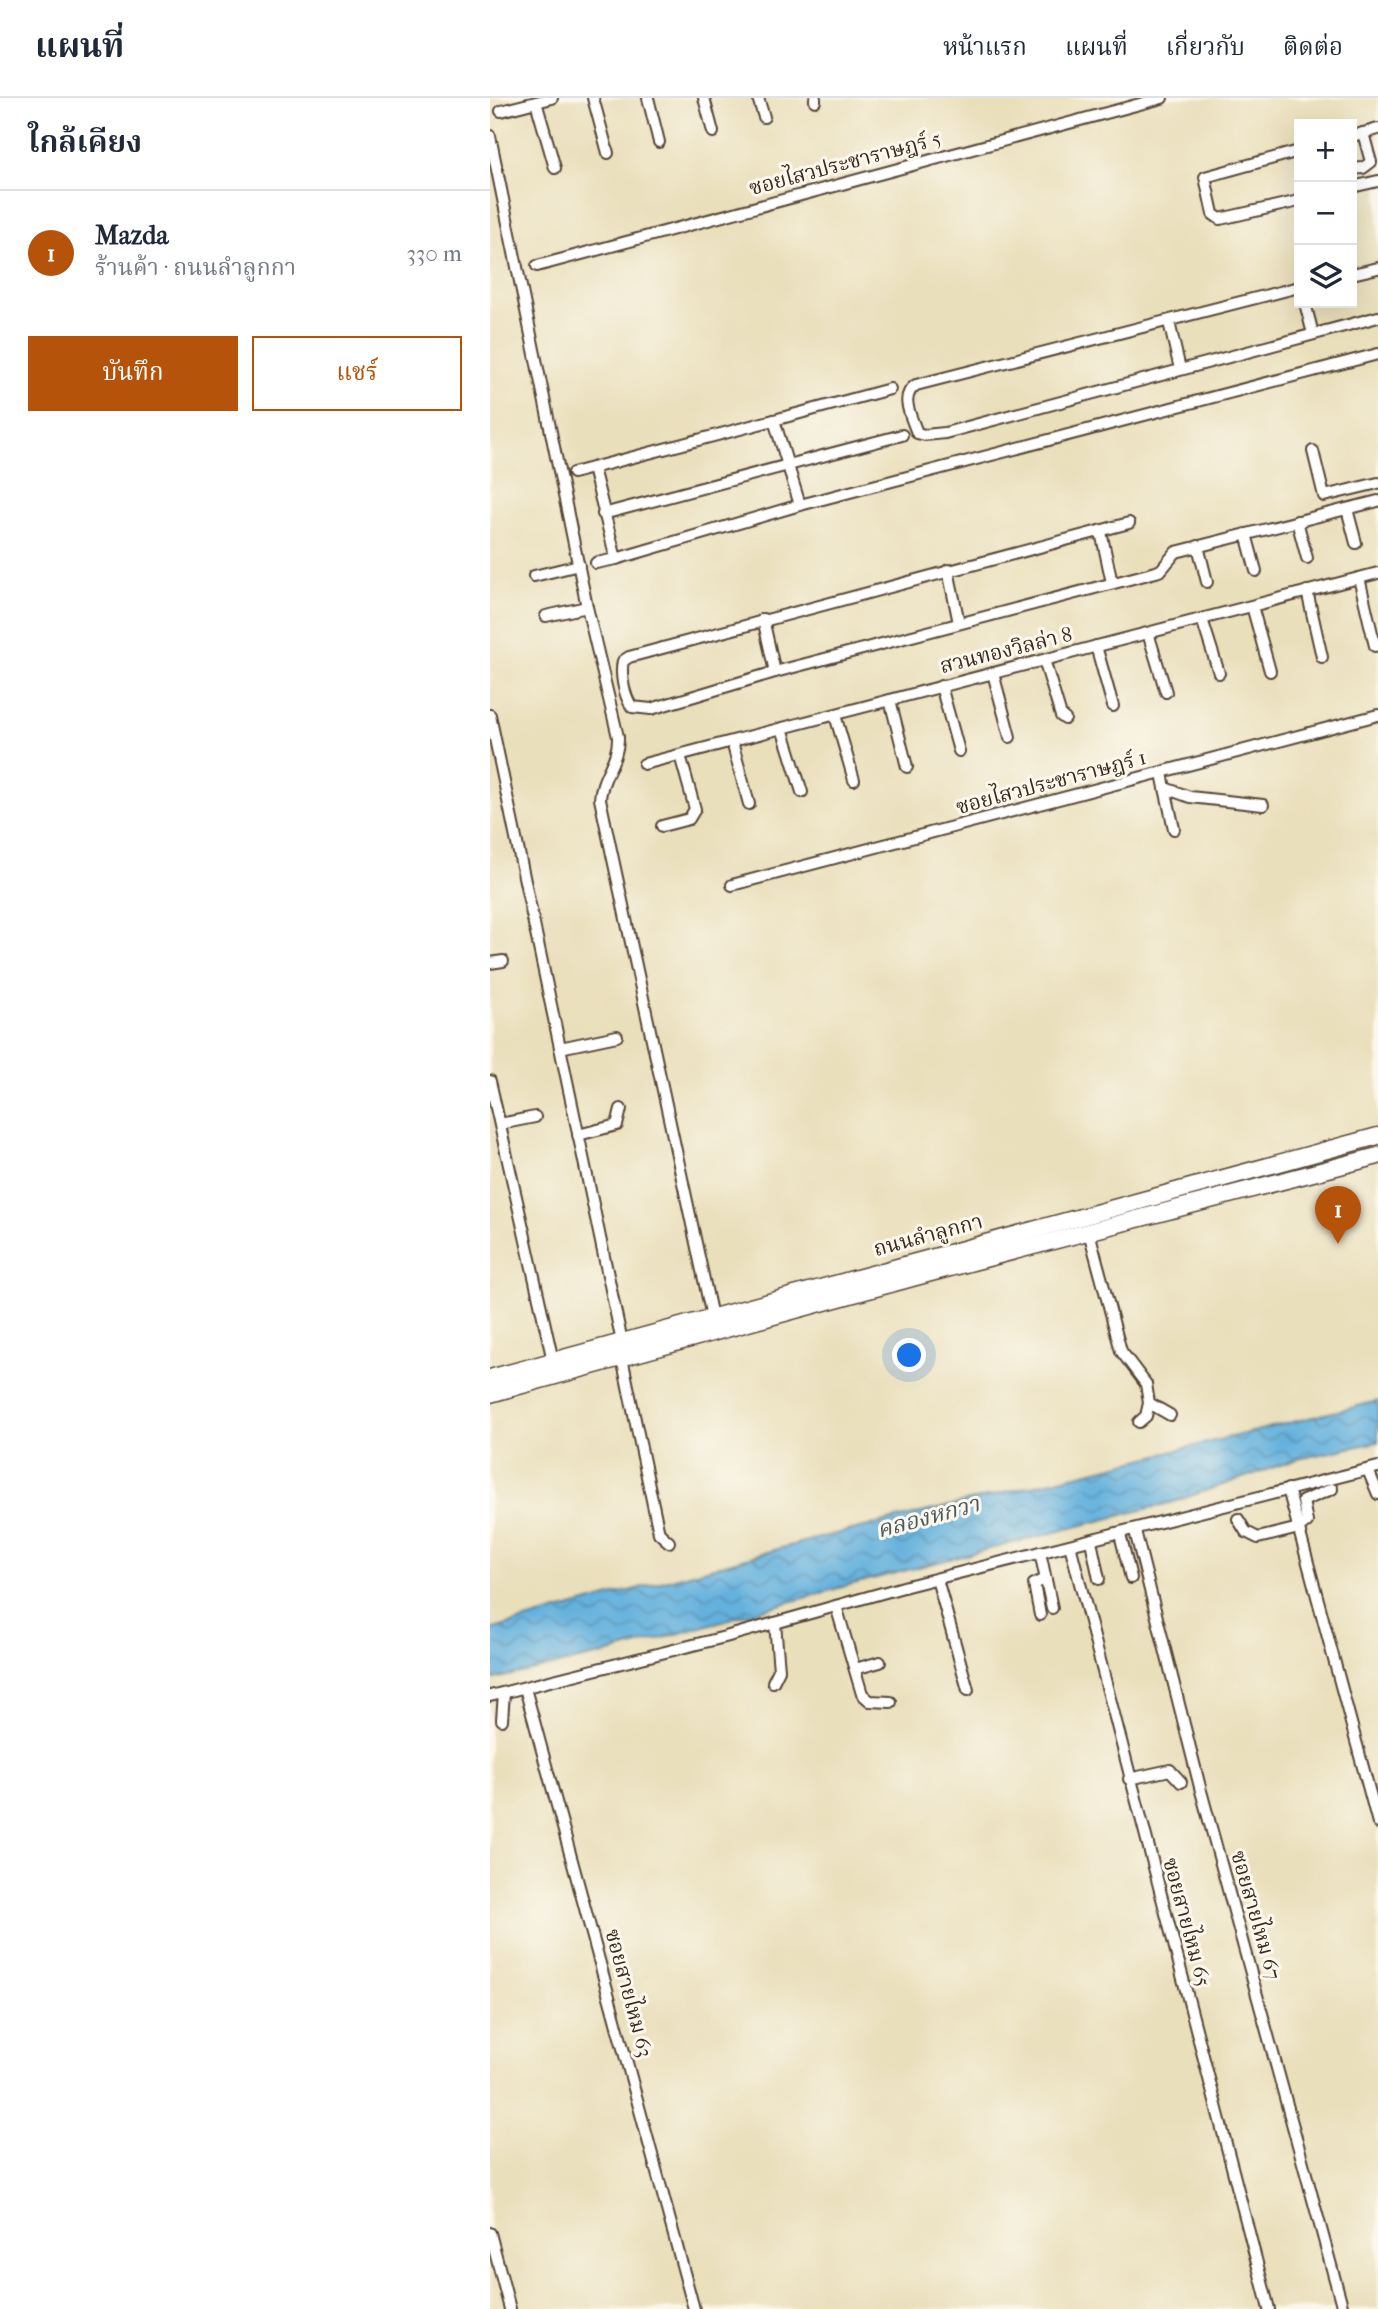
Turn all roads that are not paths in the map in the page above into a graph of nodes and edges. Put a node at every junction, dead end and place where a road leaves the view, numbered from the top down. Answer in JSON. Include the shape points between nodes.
{"nodes":[{"id":1,"x":552,"y":98,"type":"edge"},
{"id":2,"x":593,"y":98,"type":"edge"},
{"id":3,"x":648,"y":98,"type":"edge"},
{"id":4,"x":704,"y":98,"type":"edge"},
{"id":5,"x":758,"y":98,"type":"edge"},
{"id":6,"x":1163,"y":98,"type":"edge"},
{"id":7,"x":536,"y":102,"type":"junction"},
{"id":8,"x":501,"y":111,"type":"dead end"},
{"id":9,"x":764,"y":117,"type":"dead end"},
{"id":10,"x":1378,"y":129,"type":"edge"},
{"id":11,"x":713,"y":132,"type":"dead end"},
{"id":12,"x":1363,"y":133,"type":"junction"},
{"id":13,"x":1357,"y":135,"type":"edge"},
{"id":14,"x":490,"y":136,"type":"edge"},
{"id":15,"x":659,"y":142,"type":"dead end"},
{"id":16,"x":1294,"y":152,"type":"edge"},
{"id":17,"x":608,"y":153,"type":"dead end"},
{"id":18,"x":555,"y":168,"type":"dead end"},
{"id":19,"x":1357,"y":169,"type":"edge"},
{"id":20,"x":1378,"y":181,"type":"edge"},
{"id":21,"x":1357,"y":186,"type":"edge"},
{"id":22,"x":1294,"y":202,"type":"edge"},
{"id":23,"x":537,"y":266,"type":"dead end"},
{"id":24,"x":1378,"y":268,"type":"edge"},
{"id":25,"x":1357,"y":273,"type":"edge"},
{"id":26,"x":1294,"y":288,"type":"edge"},
{"id":27,"x":1306,"y":308,"type":"edge"},
{"id":28,"x":1378,"y":317,"type":"edge"},
{"id":29,"x":1168,"y":322,"type":"junction"},
{"id":30,"x":1313,"y":334,"type":"junction"},
{"id":31,"x":1378,"y":354,"type":"edge"},
{"id":32,"x":1180,"y":369,"type":"junction"},
{"id":33,"x":890,"y":389,"type":"dead end"},
{"id":34,"x":774,"y":420,"type":"junction"},
{"id":35,"x":902,"y":435,"type":"dead end"},
{"id":36,"x":1313,"y":451,"type":"dead end"},
{"id":37,"x":787,"y":464,"type":"junction"},
{"id":38,"x":593,"y":468,"type":"junction"},
{"id":39,"x":573,"y":473,"type":"dead end"},
{"id":40,"x":1378,"y":483,"type":"edge"},
{"id":41,"x":1378,"y":501,"type":"edge"},
{"id":42,"x":800,"y":505,"type":"junction"},
{"id":43,"x":1347,"y":509,"type":"junction"},
{"id":44,"x":603,"y":514,"type":"junction"},
{"id":45,"x":1297,"y":521,"type":"junction"},
{"id":46,"x":1129,"y":523,"type":"dead end"},
{"id":47,"x":1101,"y":532,"type":"junction"},
{"id":48,"x":1246,"y":534,"type":"junction"},
{"id":49,"x":1356,"y":544,"type":"dead end"},
{"id":50,"x":1198,"y":546,"type":"junction"},
{"id":51,"x":1307,"y":558,"type":"dead end"},
{"id":52,"x":617,"y":559,"type":"junction"},
{"id":53,"x":596,"y":563,"type":"dead end"},
{"id":54,"x":579,"y":565,"type":"junction"},
{"id":55,"x":948,"y":570,"type":"junction"},
{"id":56,"x":1256,"y":571,"type":"dead end"},
{"id":57,"x":1378,"y":573,"type":"edge"},
{"id":58,"x":534,"y":576,"type":"dead end"},
{"id":59,"x":1359,"y":578,"type":"junction"},
{"id":60,"x":1207,"y":582,"type":"dead end"},
{"id":61,"x":1112,"y":583,"type":"junction"},
{"id":62,"x":1307,"y":591,"type":"junction"},
{"id":63,"x":1252,"y":606,"type":"junction"},
{"id":64,"x":587,"y":607,"type":"junction"},
{"id":65,"x":546,"y":616,"type":"dead end"},
{"id":66,"x":764,"y":619,"type":"junction"},
{"id":67,"x":1202,"y":619,"type":"junction"},
{"id":68,"x":959,"y":623,"type":"junction"},
{"id":69,"x":1148,"y":633,"type":"junction"},
{"id":70,"x":1096,"y":646,"type":"junction"},
{"id":71,"x":1375,"y":646,"type":"dead end"},
{"id":72,"x":1322,"y":657,"type":"dead end"},
{"id":73,"x":1044,"y":660,"type":"junction"},
{"id":74,"x":775,"y":671,"type":"junction"},
{"id":75,"x":1270,"y":671,"type":"dead end"},
{"id":76,"x":993,"y":673,"type":"junction"},
{"id":77,"x":1219,"y":673,"type":"dead end"},
{"id":78,"x":941,"y":686,"type":"junction"},
{"id":79,"x":1166,"y":692,"type":"dead end"},
{"id":80,"x":890,"y":700,"type":"junction"},
{"id":81,"x":1113,"y":706,"type":"dead end"},
{"id":82,"x":490,"y":715,"type":"edge"},
{"id":83,"x":835,"y":715,"type":"junction"},
{"id":84,"x":1378,"y":715,"type":"edge"},
{"id":85,"x":1065,"y":719,"type":"dead end"},
{"id":86,"x":782,"y":728,"type":"junction"},
{"id":87,"x":1010,"y":737,"type":"dead end"},
{"id":88,"x":732,"y":742,"type":"junction"},
{"id":89,"x":959,"y":751,"type":"dead end"},
{"id":90,"x":680,"y":755,"type":"junction"},
{"id":91,"x":644,"y":764,"type":"dead end"},
{"id":92,"x":907,"y":766,"type":"dead end"},
{"id":93,"x":1162,"y":773,"type":"junction"},
{"id":94,"x":854,"y":780,"type":"dead end"},
{"id":95,"x":1165,"y":788,"type":"junction"},
{"id":96,"x":802,"y":792,"type":"dead end"},
{"id":97,"x":749,"y":804,"type":"dead end"},
{"id":98,"x":1263,"y":805,"type":"dead end"},
{"id":99,"x":662,"y":826,"type":"dead end"},
{"id":100,"x":1174,"y":829,"type":"dead end"},
{"id":101,"x":732,"y":885,"type":"dead end"},
{"id":102,"x":503,"y":961,"type":"dead end"},
{"id":103,"x":490,"y":963,"type":"edge"},
{"id":104,"x":617,"y":1037,"type":"dead end"},
{"id":105,"x":560,"y":1048,"type":"junction"},
{"id":106,"x":490,"y":1081,"type":"edge"},
{"id":107,"x":621,"y":1109,"type":"dead end"},
{"id":108,"x":535,"y":1117,"type":"dead end"},
{"id":109,"x":500,"y":1124,"type":"junction"},
{"id":110,"x":578,"y":1135,"type":"junction"},
{"id":111,"x":1378,"y":1136,"type":"edge"},
{"id":112,"x":1378,"y":1156,"type":"edge"},
{"id":113,"x":1089,"y":1232,"type":"junction"},
{"id":114,"x":712,"y":1317,"type":"junction"},
{"id":115,"x":622,"y":1350,"type":"junction"},
{"id":116,"x":552,"y":1361,"type":"junction"},
{"id":117,"x":490,"y":1378,"type":"edge"},
{"id":118,"x":490,"y":1394,"type":"edge"},
{"id":119,"x":1149,"y":1403,"type":"junction"},
{"id":120,"x":1170,"y":1415,"type":"dead end"},
{"id":121,"x":1139,"y":1422,"type":"dead end"},
{"id":122,"x":1373,"y":1468,"type":"edge"},
{"id":123,"x":1288,"y":1489,"type":"junction"},
{"id":124,"x":1332,"y":1489,"type":"dead end"},
{"id":125,"x":1378,"y":1490,"type":"edge"},
{"id":126,"x":1238,"y":1519,"type":"dead end"},
{"id":127,"x":1299,"y":1528,"type":"junction"},
{"id":128,"x":1135,"y":1531,"type":"junction"},
{"id":129,"x":1120,"y":1534,"type":"junction"},
{"id":130,"x":1091,"y":1541,"type":"junction"},
{"id":131,"x":669,"y":1542,"type":"dead end"},
{"id":132,"x":1070,"y":1545,"type":"junction"},
{"id":133,"x":1040,"y":1552,"type":"junction"},
{"id":134,"x":1132,"y":1578,"type":"dead end"},
{"id":135,"x":937,"y":1579,"type":"junction"},
{"id":136,"x":1045,"y":1579,"type":"junction"},
{"id":137,"x":1099,"y":1579,"type":"dead end"},
{"id":138,"x":836,"y":1606,"type":"junction"},
{"id":139,"x":1052,"y":1608,"type":"dead end"},
{"id":140,"x":1040,"y":1615,"type":"dead end"},
{"id":141,"x":775,"y":1623,"type":"junction"},
{"id":142,"x":880,"y":1662,"type":"dead end"},
{"id":143,"x":855,"y":1668,"type":"junction"},
{"id":144,"x":773,"y":1682,"type":"dead end"},
{"id":145,"x":526,"y":1688,"type":"junction"},
{"id":146,"x":968,"y":1690,"type":"dead end"},
{"id":147,"x":504,"y":1693,"type":"junction"},
{"id":148,"x":490,"y":1696,"type":"edge"},
{"id":149,"x":891,"y":1702,"type":"dead end"},
{"id":150,"x":502,"y":1720,"type":"dead end"},
{"id":151,"x":1129,"y":1779,"type":"junction"},
{"id":152,"x":1181,"y":1782,"type":"dead end"},
{"id":153,"x":1378,"y":1823,"type":"edge"},
{"id":154,"x":490,"y":2232,"type":"edge"},
{"id":155,"x":510,"y":2309,"type":"edge"},
{"id":156,"x":694,"y":2309,"type":"edge"},
{"id":157,"x":1269,"y":2309,"type":"edge"},
{"id":158,"x":1343,"y":2309,"type":"edge"}],
"edges":[{"from":1,"to":7,"type":"street"},
{"from":2,"to":17,"type":"street"},
{"from":3,"to":15,"type":"street"},
{"from":4,"to":11,"type":"street"},
{"from":5,"to":9,"type":"street"},
{"from":6,"to":23,"type":"street","name":"ซอยไสวประชาราษฎร์ 5"},
{"from":7,"to":8,"type":"street"},
{"from":7,"to":18,"type":"street"},
{"from":10,"to":12,"type":"street"},
{"from":12,"to":13,"type":"street"},
{"from":12,"to":19,"type":"street","via":[[1371,162]]},
{"from":14,"to":54,"type":"street"},
{"from":16,"to":22,"type":"street","via":[[1205,177],[1213,214],[1220,219]]},
{"from":20,"to":21,"type":"street"},
{"from":24,"to":25,"type":"street"},
{"from":26,"to":29,"type":"street"},
{"from":27,"to":30,"type":"street"},
{"from":28,"to":30,"type":"street"},
{"from":29,"to":32,"type":"street"},
{"from":29,"to":32,"type":"street","via":[[916,385],[906,397],[910,415],[917,433],[945,433]]},
{"from":30,"to":32,"type":"street"},
{"from":31,"to":42,"type":"street"},
{"from":33,"to":34,"type":"street"},
{"from":34,"to":37,"type":"street"},
{"from":34,"to":38,"type":"street"},
{"from":35,"to":37,"type":"street"},
{"from":36,"to":40,"type":"street","via":[[1324,496]]},
{"from":37,"to":42,"type":"street"},
{"from":37,"to":44,"type":"street"},
{"from":38,"to":39,"type":"street"},
{"from":38,"to":44,"type":"street"},
{"from":41,"to":43,"type":"street"},
{"from":42,"to":52,"type":"street"},
{"from":43,"to":45,"type":"street"},
{"from":43,"to":49,"type":"street"},
{"from":44,"to":52,"type":"street"},
{"from":45,"to":48,"type":"street"},
{"from":45,"to":51,"type":"street"},
{"from":46,"to":47,"type":"street"},
{"from":47,"to":55,"type":"street"},
{"from":47,"to":61,"type":"street"},
{"from":48,"to":50,"type":"street"},
{"from":48,"to":56,"type":"street"},
{"from":50,"to":60,"type":"street"},
{"from":50,"to":61,"type":"street","via":[[1176,552],[1161,570]]},
{"from":52,"to":53,"type":"street"},
{"from":54,"to":58,"type":"street"},
{"from":54,"to":64,"type":"street"},
{"from":55,"to":66,"type":"street"},
{"from":55,"to":68,"type":"street"},
{"from":57,"to":59,"type":"street","name":"สวนทองวิลล่า 8"},
{"from":59,"to":62,"type":"street","name":"สวนทองวิลล่า 8"},
{"from":59,"to":71,"type":"street"},
{"from":61,"to":68,"type":"street"},
{"from":62,"to":63,"type":"street","name":"สวนทองวิลล่า 8"},
{"from":62,"to":72,"type":"street"},
{"from":63,"to":67,"type":"street","name":"สวนทองวิลล่า 8"},
{"from":63,"to":75,"type":"street"},
{"from":64,"to":65,"type":"street"},
{"from":64,"to":114,"type":"street","via":[[618,737],[618,750],[601,785],[600,799]]},
{"from":66,"to":74,"type":"street"},
{"from":66,"to":74,"type":"street","via":[[629,657],[621,669],[632,708],[651,709]]},
{"from":67,"to":69,"type":"street","name":"สวนทองวิลล่า 8"},
{"from":67,"to":77,"type":"street"},
{"from":68,"to":74,"type":"street"},
{"from":69,"to":70,"type":"street","name":"สวนทองวิลล่า 8"},
{"from":69,"to":79,"type":"street"},
{"from":70,"to":73,"type":"street","name":"สวนทองวิลล่า 8"},
{"from":70,"to":81,"type":"street"},
{"from":73,"to":76,"type":"street","name":"สวนทองวิลล่า 8"},
{"from":73,"to":85,"type":"street","via":[[1060,716]]},
{"from":76,"to":78,"type":"street","name":"สวนทองวิลล่า 8"},
{"from":76,"to":87,"type":"street"},
{"from":78,"to":80,"type":"street","name":"สวนทองวิลล่า 8"},
{"from":78,"to":89,"type":"street"},
{"from":80,"to":83,"type":"street","name":"สวนทองวิลล่า 8"},
{"from":80,"to":92,"type":"street"},
{"from":82,"to":105,"type":"street"},
{"from":83,"to":86,"type":"street","name":"สวนทองวิลล่า 8"},
{"from":83,"to":94,"type":"street"},
{"from":84,"to":93,"type":"street","name":"ซอยไสวประชาราษฎร์ 1"},
{"from":86,"to":88,"type":"street","name":"สวนทองวิลล่า 8"},
{"from":86,"to":96,"type":"street"},
{"from":88,"to":90,"type":"street","name":"สวนทองวิลล่า 8"},
{"from":88,"to":97,"type":"street"},
{"from":90,"to":91,"type":"street","name":"สวนทองวิลล่า 8"},
{"from":90,"to":99,"type":"street","via":[[695,809],[689,819]]},
{"from":93,"to":95,"type":"street"},
{"from":93,"to":101,"type":"street","name":"ซอยไสวประชาราษฎร์ 1"},
{"from":95,"to":98,"type":"street","via":[[1190,797]]},
{"from":95,"to":100,"type":"street"},
{"from":102,"to":103,"type":"street"},
{"from":104,"to":105,"type":"street"},
{"from":105,"to":110,"type":"street"},
{"from":106,"to":109,"type":"street"},
{"from":107,"to":110,"type":"street","via":[[617,1125]]},
{"from":108,"to":109,"type":"street"},
{"from":109,"to":116,"type":"street"},
{"from":110,"to":115,"type":"street"},
{"from":111,"to":114,"type":"main road","name":"ถนนลำลูกกา"},
{"from":112,"to":113,"type":"main road","name":"ถนนลำลูกกา"},
{"from":113,"to":115,"type":"main road","name":"ถนนลำลูกกา"},
{"from":113,"to":119,"type":"street","via":[[1121,1351],[1146,1384]]},
{"from":114,"to":115,"type":"main road","name":"ถนนลำลูกกา"},
{"from":115,"to":116,"type":"main road","name":"ถนนลำลูกกา"},
{"from":115,"to":118,"type":"main road","name":"ถนนลำลูกกา"},
{"from":115,"to":131,"type":"street","via":[[659,1534]]},
{"from":116,"to":117,"type":"main road","name":"ถนนลำลูกกา"},
{"from":119,"to":120,"type":"street"},
{"from":119,"to":121,"type":"street"},
{"from":122,"to":123,"type":"street"},
{"from":122,"to":125,"type":"street"},
{"from":123,"to":127,"type":"street"},
{"from":123,"to":128,"type":"street"},
{"from":124,"to":127,"type":"street","via":[[1303,1501],[1307,1522]]},
{"from":126,"to":127,"type":"street","via":[[1245,1532],[1258,1538]]},
{"from":127,"to":153,"type":"street"},
{"from":128,"to":129,"type":"street"},
{"from":128,"to":158,"type":"street","name":"ซอยสายไหม 67"},
{"from":129,"to":130,"type":"street"},
{"from":129,"to":134,"type":"street"},
{"from":130,"to":132,"type":"street"},
{"from":130,"to":137,"type":"street"},
{"from":132,"to":133,"type":"street"},
{"from":132,"to":151,"type":"street","name":"ซอยสายไหม 65"},
{"from":133,"to":135,"type":"street"},
{"from":133,"to":136,"type":"street"},
{"from":135,"to":138,"type":"street"},
{"from":135,"to":146,"type":"street"},
{"from":136,"to":139,"type":"street"},
{"from":136,"to":140,"type":"street","via":[[1034,1584]]},
{"from":138,"to":141,"type":"street"},
{"from":138,"to":143,"type":"street"},
{"from":141,"to":144,"type":"street","via":[[779,1670]]},
{"from":141,"to":145,"type":"street"},
{"from":142,"to":143,"type":"street"},
{"from":143,"to":149,"type":"street","via":[[864,1697],[877,1703]]},
{"from":145,"to":147,"type":"street"},
{"from":145,"to":156,"type":"street","name":"ซอยสายไหม 63"},
{"from":147,"to":148,"type":"street"},
{"from":147,"to":150,"type":"street"},
{"from":151,"to":152,"type":"street","via":[[1170,1770]]},
{"from":151,"to":157,"type":"street","name":"ซอยสายไหม 65"},
{"from":154,"to":155,"type":"street"}]}
